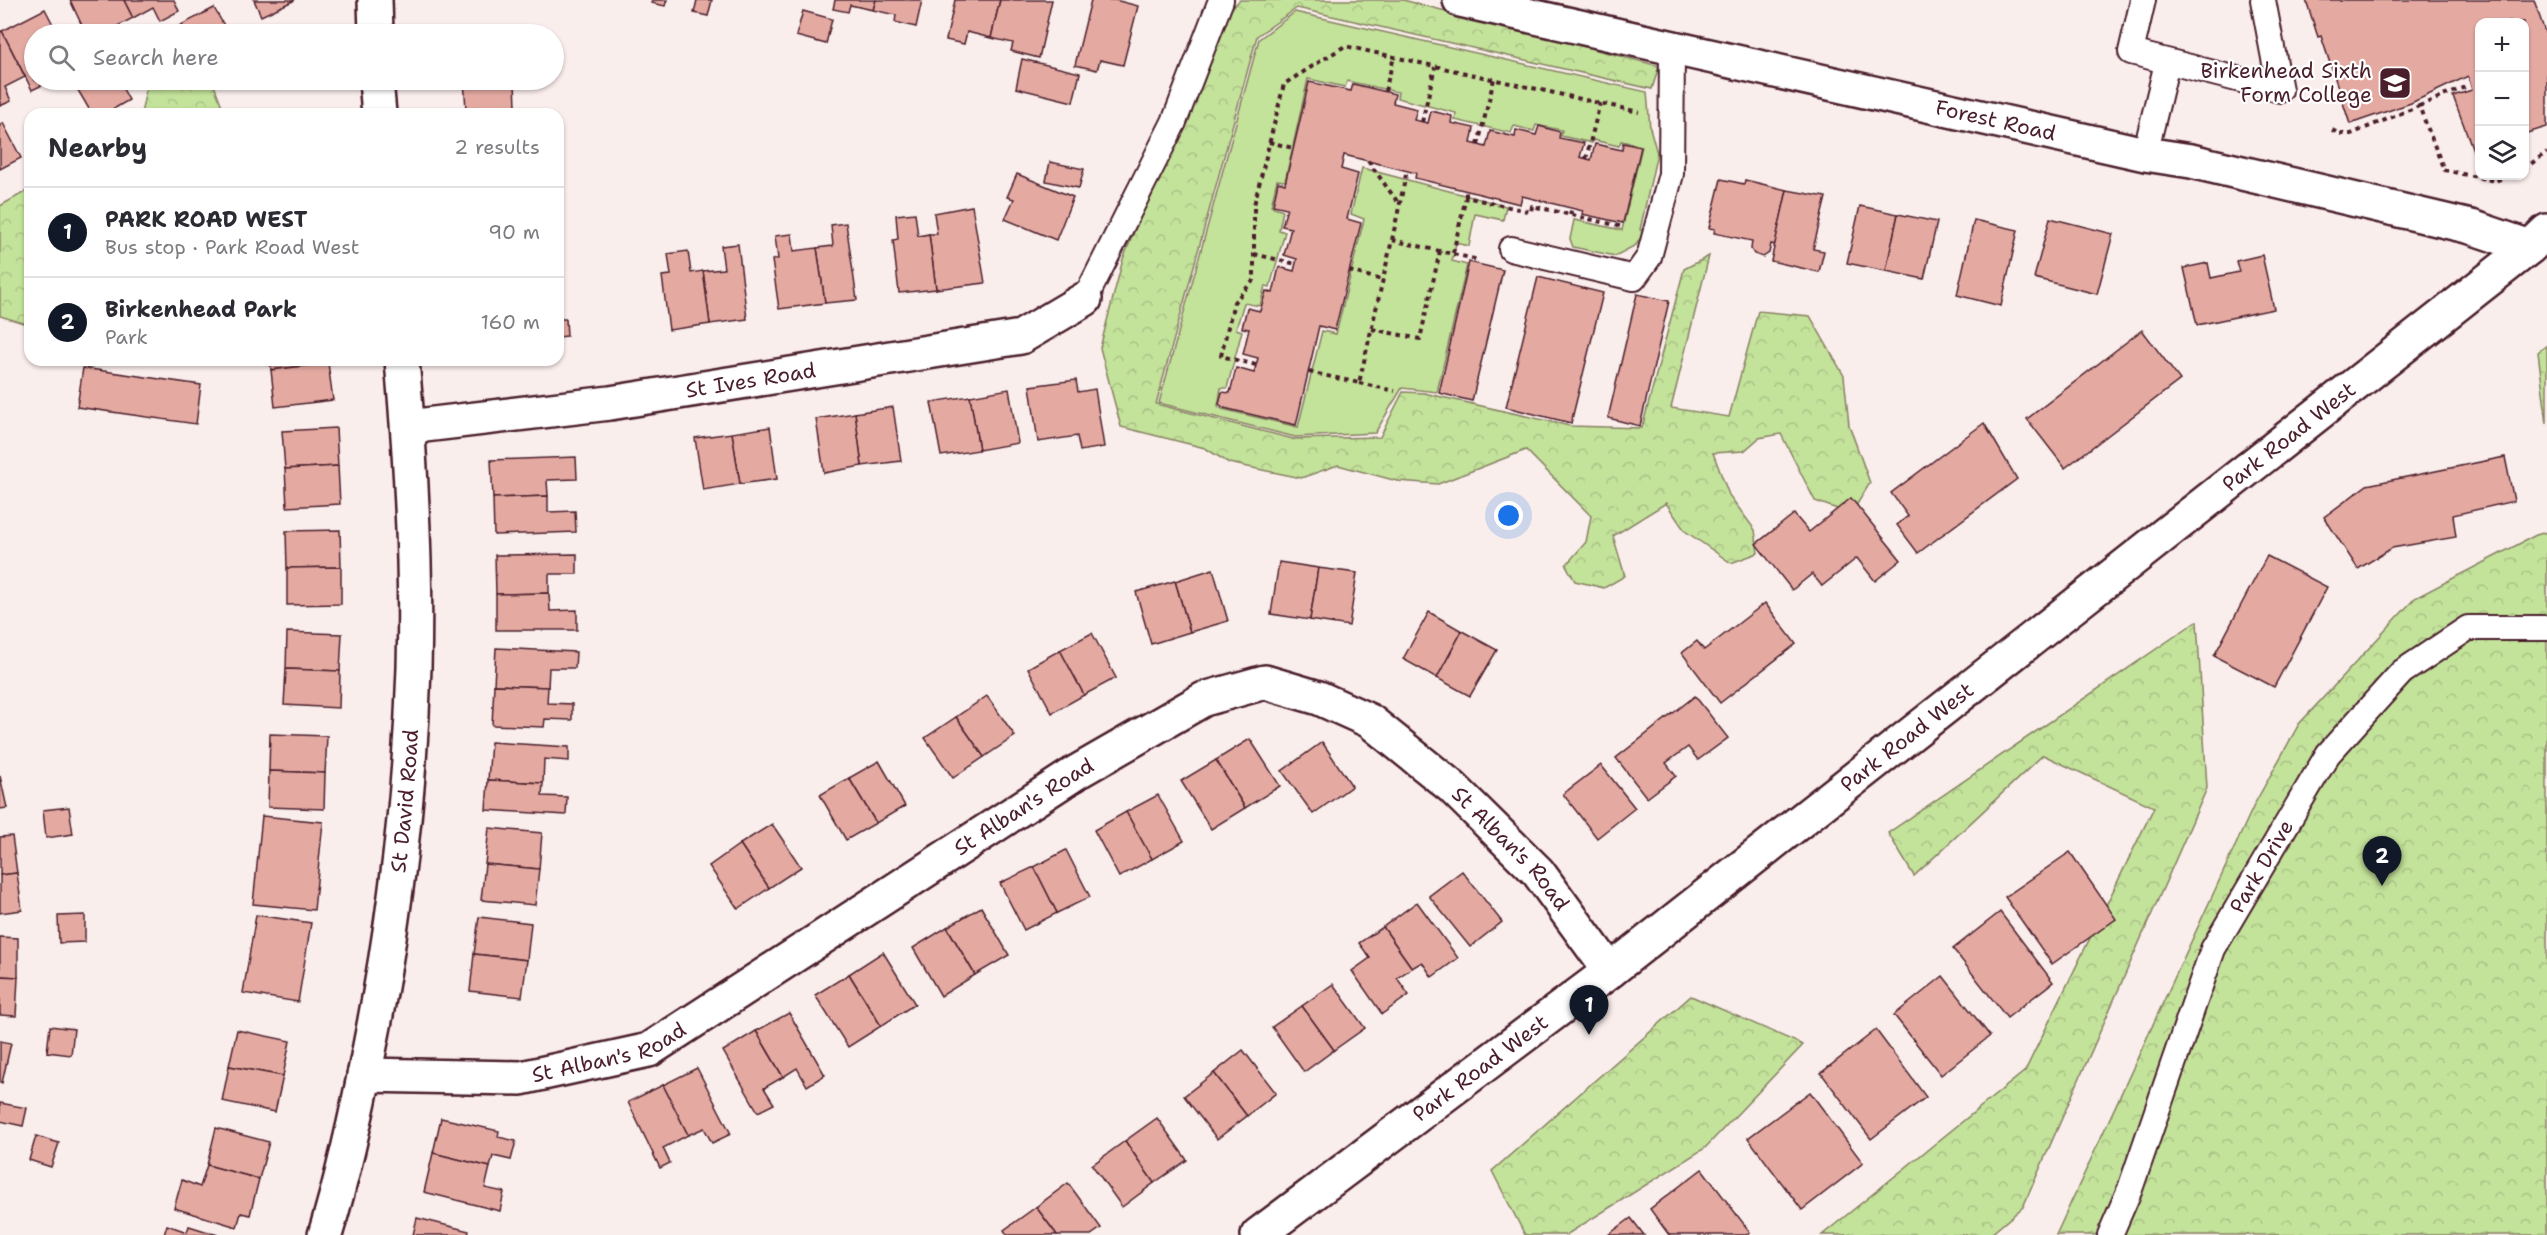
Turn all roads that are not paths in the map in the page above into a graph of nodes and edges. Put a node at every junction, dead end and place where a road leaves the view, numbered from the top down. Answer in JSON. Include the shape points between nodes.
{"nodes":[{"id":1,"x":375,"y":0,"type":"edge"},
{"id":2,"x":1221,"y":0,"type":"edge"},
{"id":3,"x":1460,"y":0,"type":"edge"},
{"id":4,"x":2143,"y":0,"type":"edge"},
{"id":5,"x":2263,"y":0,"type":"edge"},
{"id":6,"x":376,"y":24,"type":"edge"},
{"id":7,"x":1672,"y":49,"type":"junction"},
{"id":8,"x":2167,"y":63,"type":"junction"},
{"id":9,"x":377,"y":90,"type":"edge"},
{"id":10,"x":378,"y":108,"type":"edge"},
{"id":11,"x":2145,"y":154,"type":"junction"},
{"id":12,"x":2538,"y":239,"type":"edge"},
{"id":13,"x":1511,"y":249,"type":"dead end"},
{"id":14,"x":1085,"y":299,"type":"joint"},
{"id":15,"x":403,"y":366,"type":"edge"},
{"id":16,"x":408,"y":427,"type":"junction"},
{"id":17,"x":2543,"y":622,"type":"edge"},
{"id":18,"x":1610,"y":971,"type":"junction"},
{"id":19,"x":364,"y":1075,"type":"junction"},
{"id":20,"x":325,"y":1235,"type":"edge"},
{"id":21,"x":1258,"y":1235,"type":"edge"},
{"id":22,"x":2110,"y":1235,"type":"edge"}],
"edges":[{"from":1,"to":6,"type":"street"},
{"from":2,"to":14,"type":"lane","via":[[1174,122]]},
{"from":3,"to":7,"type":"street","name":"Forest Road"},
{"from":4,"to":8,"type":"lane","via":[[2131,52]]},
{"from":5,"to":8,"type":"lane","via":[[2280,90]]},
{"from":7,"to":11,"type":"street","name":"Forest Road"},
{"from":7,"to":13,"type":"lane","via":[[1671,174],[1649,257],[1634,278]]},
{"from":8,"to":11,"type":"lane"},
{"from":9,"to":10,"type":"street"},
{"from":11,"to":12,"type":"street","name":"Forest Road"},
{"from":12,"to":18,"type":"street","name":"Park Road West"},
{"from":14,"to":16,"type":"street","name":"St Ives Road","via":[[1021,337],[610,403]]},
{"from":15,"to":16,"type":"street","name":"St David Road"},
{"from":16,"to":19,"type":"street","name":"St David Road","via":[[414,656],[409,764],[391,926]]},
{"from":17,"to":22,"type":"lane","name":"Park Drive","via":[[2468,628],[2402,672],[2328,754],[2213,949],[2130,1189]]},
{"from":18,"to":19,"type":"street","name":"St Alban's Road","via":[[1538,872],[1452,787],[1370,721],[1319,698],[1265,682],[1204,699],[1077,772],[649,1050],[521,1078]]},
{"from":18,"to":21,"type":"street","name":"Park Road West"},
{"from":19,"to":20,"type":"street","name":"St David Road"}]}
